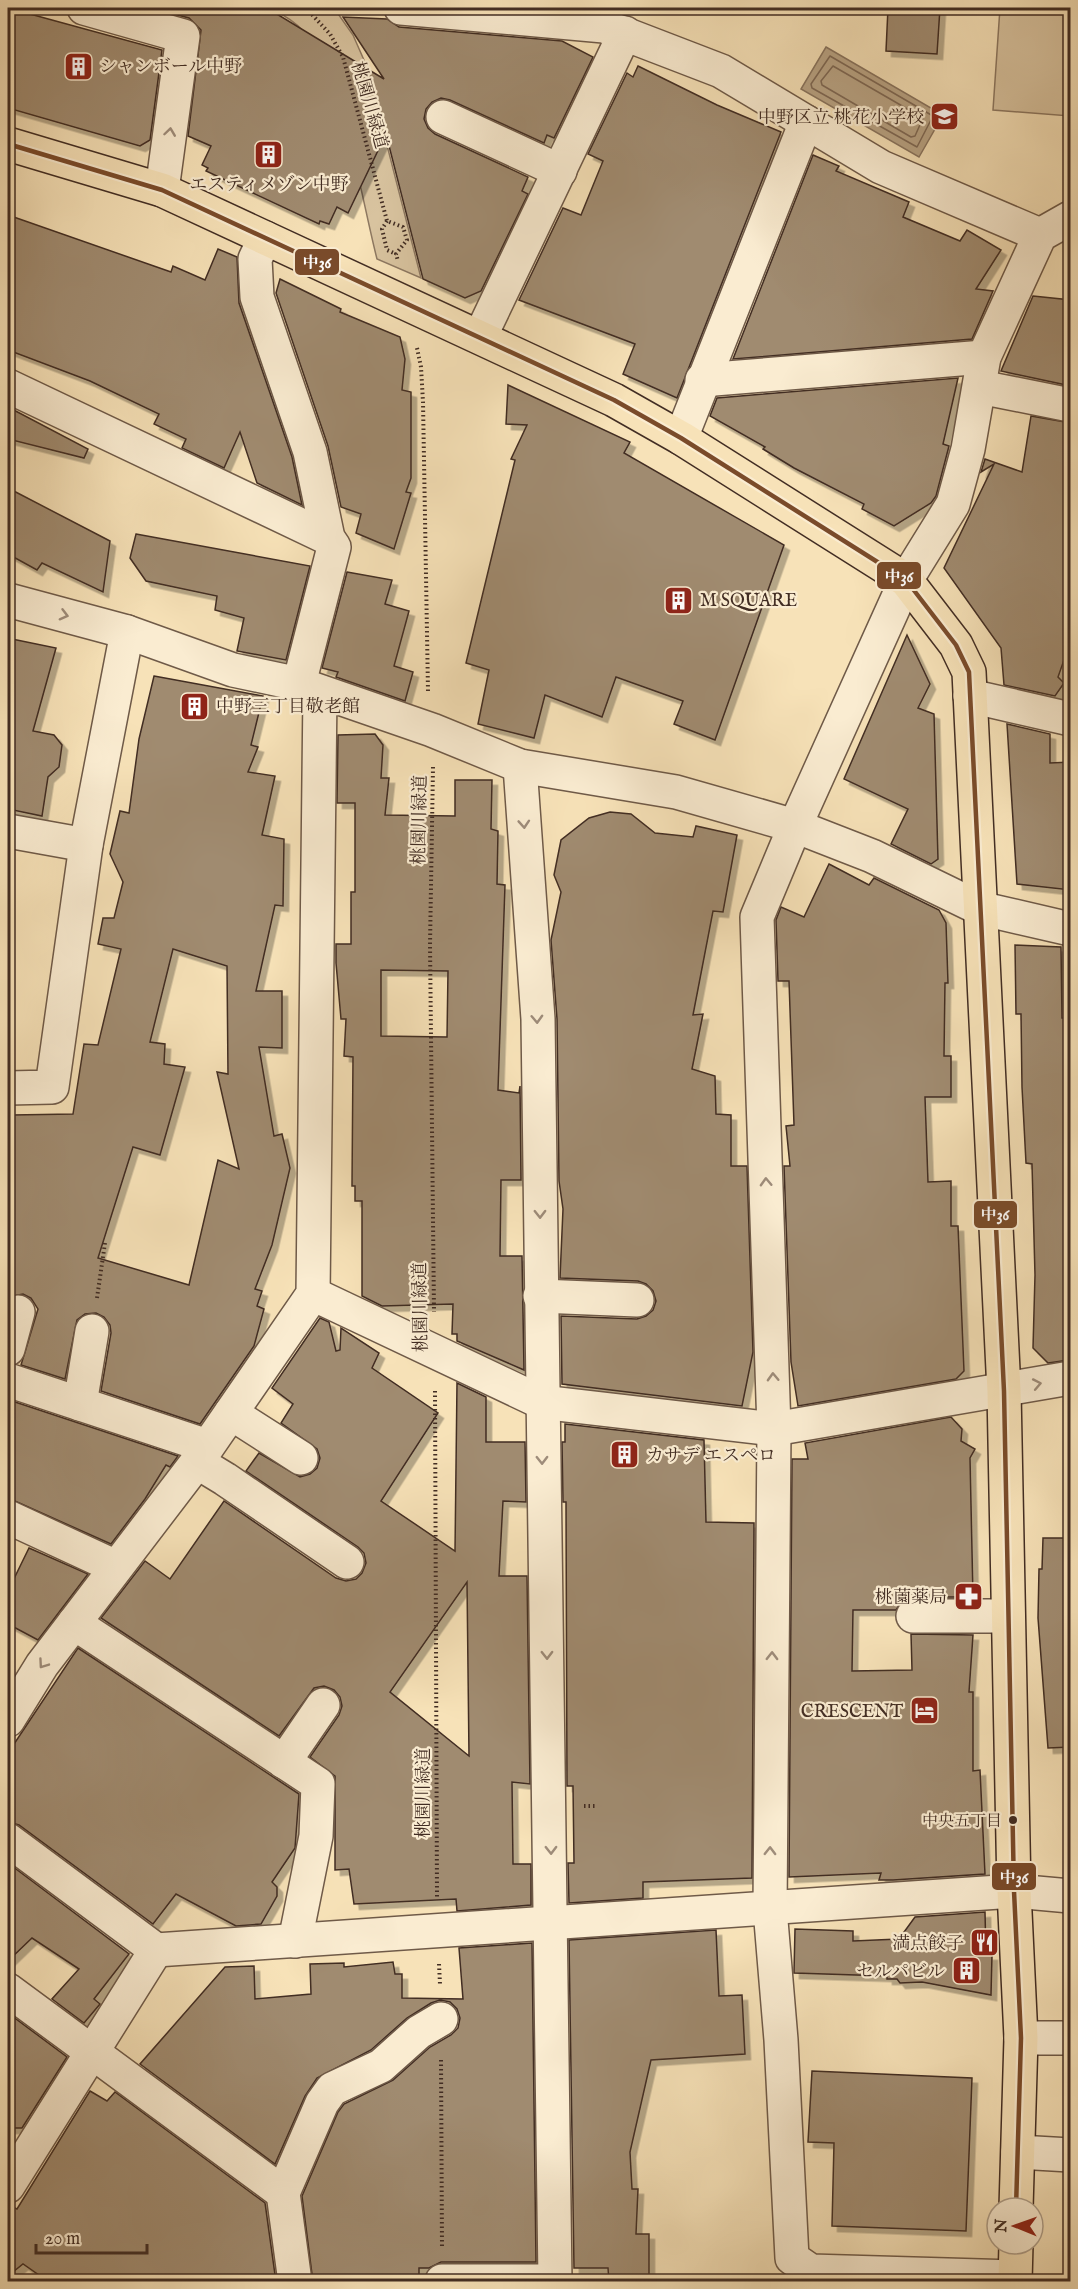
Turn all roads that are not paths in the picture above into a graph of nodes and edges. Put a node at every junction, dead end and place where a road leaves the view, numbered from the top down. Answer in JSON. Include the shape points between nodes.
{"nodes":[{"id":1,"x":84,"y":8,"type":"edge"},
{"id":2,"x":401,"y":8,"type":"edge"},
{"id":3,"x":575,"y":16,"type":"edge"},
{"id":4,"x":625,"y":33,"type":"junction"},
{"id":5,"x":443,"y":117,"type":"dead end"},
{"id":6,"x":806,"y":122,"type":"junction"},
{"id":7,"x":8,"y":144,"type":"edge"},
{"id":8,"x":560,"y":171,"type":"junction"},
{"id":9,"x":162,"y":190,"type":"junction"},
{"id":10,"x":1071,"y":218,"type":"edge"},
{"id":11,"x":1040,"y":235,"type":"junction"},
{"id":12,"x":265,"y":238,"type":"junction"},
{"id":13,"x":480,"y":337,"type":"junction"},
{"id":14,"x":982,"y":372,"type":"junction"},
{"id":15,"x":702,"y":380,"type":"junction"},
{"id":16,"x":8,"y":386,"type":"edge"},
{"id":17,"x":1071,"y":405,"type":"edge"},
{"id":18,"x":681,"y":438,"type":"junction"},
{"id":19,"x":328,"y":538,"type":"junction"},
{"id":20,"x":906,"y":580,"type":"junction"},
{"id":21,"x":8,"y":600,"type":"edge"},
{"id":22,"x":127,"y":632,"type":"junction"},
{"id":23,"x":309,"y":688,"type":"junction"},
{"id":24,"x":970,"y":696,"type":"junction"},
{"id":25,"x":1071,"y":719,"type":"edge"},
{"id":26,"x":520,"y":766,"type":"junction"},
{"id":27,"x":795,"y":826,"type":"junction"},
{"id":28,"x":8,"y":831,"type":"edge"},
{"id":29,"x":86,"y":845,"type":"junction"},
{"id":30,"x":979,"y":908,"type":"junction"},
{"id":31,"x":1071,"y":929,"type":"edge"},
{"id":32,"x":8,"y":1088,"type":"edge"},
{"id":33,"x":313,"y":1294,"type":"junction"},
{"id":34,"x":540,"y":1296,"type":"junction"},
{"id":35,"x":637,"y":1300,"type":"dead end"},
{"id":36,"x":18,"y":1312,"type":"dead end"},
{"id":37,"x":92,"y":1331,"type":"road end"},
{"id":38,"x":8,"y":1349,"type":"edge"},
{"id":39,"x":1071,"y":1378,"type":"edge"},
{"id":40,"x":8,"y":1380,"type":"edge"},
{"id":41,"x":1004,"y":1391,"type":"junction"},
{"id":42,"x":541,"y":1402,"type":"junction"},
{"id":43,"x":80,"y":1404,"type":"junction"},
{"id":44,"x":231,"y":1413,"type":"junction"},
{"id":45,"x":774,"y":1429,"type":"junction"},
{"id":46,"x":202,"y":1454,"type":"junction"},
{"id":47,"x":301,"y":1458,"type":"dead end"},
{"id":48,"x":8,"y":1517,"type":"edge"},
{"id":49,"x":347,"y":1563,"type":"dead end"},
{"id":50,"x":116,"y":1567,"type":"junction"},
{"id":51,"x":913,"y":1616,"type":"dead end"},
{"id":52,"x":1008,"y":1616,"type":"junction"},
{"id":53,"x":74,"y":1623,"type":"junction"},
{"id":54,"x":323,"y":1705,"type":"dead end"},
{"id":55,"x":8,"y":1720,"type":"edge"},
{"id":56,"x":284,"y":1762,"type":"junction"},
{"id":57,"x":8,"y":1840,"type":"edge"},
{"id":58,"x":1014,"y":1891,"type":"junction"},
{"id":59,"x":1071,"y":1896,"type":"edge"},
{"id":60,"x":770,"y":1909,"type":"junction"},
{"id":61,"x":552,"y":1923,"type":"junction"},
{"id":62,"x":295,"y":1941,"type":"junction"},
{"id":63,"x":156,"y":1950,"type":"junction"},
{"id":64,"x":8,"y":1990,"type":"edge"},
{"id":65,"x":441,"y":2019,"type":"road end"},
{"id":66,"x":1021,"y":2038,"type":"junction"},
{"id":67,"x":1071,"y":2038,"type":"edge"},
{"id":68,"x":91,"y":2052,"type":"junction"},
{"id":69,"x":1018,"y":2152,"type":"junction"},
{"id":70,"x":1071,"y":2155,"type":"edge"},
{"id":71,"x":8,"y":2186,"type":"edge"},
{"id":72,"x":283,"y":2193,"type":"junction"},
{"id":73,"x":1016,"y":2196,"type":"edge"},
{"id":74,"x":1016,"y":2256,"type":"edge"},
{"id":75,"x":1015,"y":2279,"type":"edge"},
{"id":76,"x":442,"y":2281,"type":"edge"},
{"id":77,"x":295,"y":2282,"type":"edge"}],
"edges":[{"from":9,"to":1,"type":"street","one_way":true,"via":[[183,36]]},
{"from":2,"to":3,"type":"street"},
{"from":3,"to":4,"type":"street"},
{"from":4,"to":6,"type":"street","via":[[721,71]]},
{"from":4,"to":8,"type":"street"},
{"from":5,"to":8,"type":"street"},
{"from":6,"to":11,"type":"street","via":[[881,167]]},
{"from":6,"to":15,"type":"street"},
{"from":7,"to":9,"type":"main road"},
{"from":8,"to":13,"type":"street"},
{"from":9,"to":12,"type":"main road"},
{"from":10,"to":11,"type":"street"},
{"from":11,"to":14,"type":"street"},
{"from":12,"to":13,"type":"main road"},
{"from":12,"to":19,"type":"street","via":[[255,259],[257,297],[310,452]]},
{"from":13,"to":18,"type":"main road","via":[[614,400]]},
{"from":14,"to":15,"type":"street"},
{"from":14,"to":17,"type":"street"},
{"from":14,"to":20,"type":"street","via":[[968,449],[952,504]]},
{"from":15,"to":18,"type":"street"},
{"from":16,"to":19,"type":"street"},
{"from":18,"to":20,"type":"main road"},
{"from":19,"to":23,"type":"street","via":[[334,547]]},
{"from":20,"to":24,"type":"main road","via":[[956,645],[969,672]]},
{"from":20,"to":27,"type":"street"},
{"from":21,"to":22,"type":"street","one_way":true},
{"from":22,"to":23,"type":"street","via":[[233,670]]},
{"from":22,"to":29,"type":"street"},
{"from":23,"to":26,"type":"street","via":[[432,730]]},
{"from":23,"to":33,"type":"street"},
{"from":24,"to":25,"type":"street"},
{"from":24,"to":30,"type":"main road"},
{"from":26,"to":27,"type":"street","via":[[676,792]]},
{"from":26,"to":34,"type":"street","one_way":true,"via":[[538,1019]]},
{"from":27,"to":30,"type":"street","via":[[872,856]]},
{"from":45,"to":27,"type":"street","one_way":true,"via":[[757,917]]},
{"from":28,"to":29,"type":"street"},
{"from":29,"to":32,"type":"street","via":[[52,1087]]},
{"from":30,"to":31,"type":"street"},
{"from":30,"to":41,"type":"main road"},
{"from":33,"to":42,"type":"street"},
{"from":33,"to":44,"type":"street"},
{"from":34,"to":35,"type":"street"},
{"from":34,"to":42,"type":"street"},
{"from":36,"to":38,"type":"street"},
{"from":37,"to":43,"type":"street"},
{"from":41,"to":39,"type":"street","one_way":true},
{"from":40,"to":43,"type":"street"},
{"from":41,"to":45,"type":"street"},
{"from":41,"to":52,"type":"main road"},
{"from":42,"to":45,"type":"street"},
{"from":42,"to":61,"type":"street","one_way":true},
{"from":43,"to":46,"type":"street"},
{"from":44,"to":46,"type":"street"},
{"from":44,"to":47,"type":"street"},
{"from":60,"to":45,"type":"street","one_way":true},
{"from":46,"to":49,"type":"street","via":[[225,1479]]},
{"from":46,"to":50,"type":"street"},
{"from":48,"to":50,"type":"street"},
{"from":50,"to":53,"type":"street"},
{"from":51,"to":52,"type":"street"},
{"from":52,"to":58,"type":"main road"},
{"from":53,"to":55,"type":"street","one_way":true},
{"from":53,"to":56,"type":"street"},
{"from":54,"to":56,"type":"street"},
{"from":56,"to":62,"type":"street","via":[[318,1784],[316,1836]]},
{"from":57,"to":63,"type":"street"},
{"from":58,"to":59,"type":"street"},
{"from":58,"to":60,"type":"street"},
{"from":58,"to":66,"type":"main road"},
{"from":60,"to":61,"type":"street"},
{"from":60,"to":75,"type":"street","via":[[782,2040],[792,2258],[811,2271]]},
{"from":61,"to":62,"type":"street"},
{"from":61,"to":76,"type":"street","via":[[555,2281]]},
{"from":62,"to":63,"type":"street"},
{"from":63,"to":68,"type":"street"},
{"from":64,"to":68,"type":"street"},
{"from":65,"to":72,"type":"street","via":[[419,2032],[381,2066],[333,2089],[322,2103]]},
{"from":66,"to":67,"type":"street"},
{"from":66,"to":69,"type":"main road"},
{"from":68,"to":71,"type":"street"},
{"from":68,"to":72,"type":"street"},
{"from":69,"to":70,"type":"street"},
{"from":69,"to":73,"type":"main road"},
{"from":72,"to":77,"type":"street"},
{"from":74,"to":75,"type":"main road"}]}
